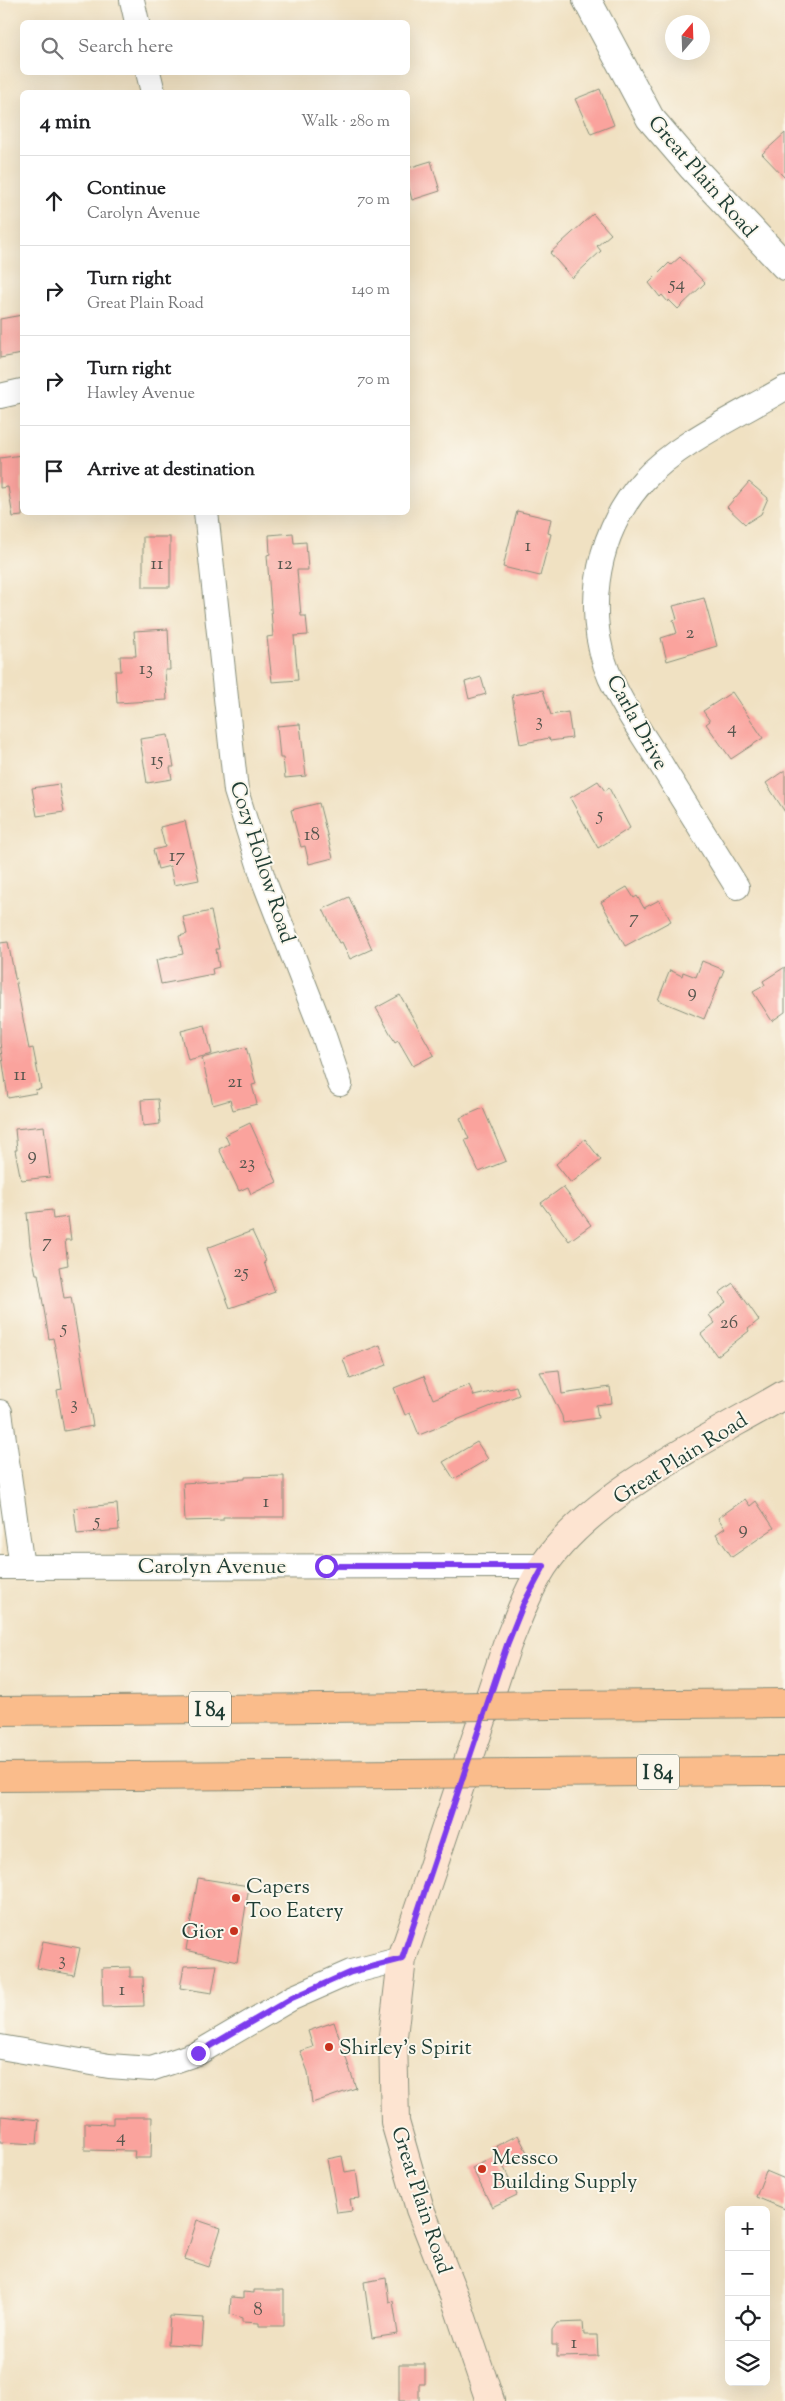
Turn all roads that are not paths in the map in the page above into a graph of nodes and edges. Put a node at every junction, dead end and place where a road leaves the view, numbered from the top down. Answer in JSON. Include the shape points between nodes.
{"nodes":[{"id":1,"x":132,"y":0,"type":"edge"},
{"id":2,"x":587,"y":0,"type":"edge"},
{"id":3,"x":137,"y":20,"type":"edge"},
{"id":4,"x":149,"y":75,"type":"edge"},
{"id":5,"x":152,"y":90,"type":"edge"},
{"id":6,"x":785,"y":266,"type":"edge"},
{"id":7,"x":785,"y":388,"type":"edge"},
{"id":8,"x":20,"y":391,"type":"edge"},
{"id":9,"x":0,"y":396,"type":"edge"},
{"id":10,"x":206,"y":515,"type":"edge"},
{"id":11,"x":737,"y":887,"type":"dead end"},
{"id":12,"x":340,"y":1084,"type":"dead end"},
{"id":13,"x":785,"y":1394,"type":"edge"},
{"id":14,"x":0,"y":1412,"type":"edge"},
{"id":15,"x":544,"y":1566,"type":"junction"},
{"id":16,"x":11,"y":1567,"type":"edge"},
{"id":17,"x":785,"y":1703,"type":"edge"},
{"id":18,"x":0,"y":1711,"type":"edge"},
{"id":19,"x":785,"y":1771,"type":"edge"},
{"id":20,"x":0,"y":1777,"type":"edge"},
{"id":21,"x":402,"y":1959,"type":"junction"},
{"id":22,"x":0,"y":2047,"type":"edge"},
{"id":23,"x":490,"y":2401,"type":"edge"}],
"edges":[{"from":1,"to":3,"type":"street"},
{"from":2,"to":6,"type":"street","name":"Great Plain Road","via":[[650,118],[692,168]]},
{"from":4,"to":5,"type":"street"},
{"from":7,"to":11,"type":"street","name":"Carla Drive","via":[[666,460],[643,481],[622,508],[605,543],[598,581],[596,617],[602,651],[615,689]]},
{"from":8,"to":9,"type":"street"},
{"from":10,"to":12,"type":"street","name":"Cozy Hollow Road","via":[[236,791],[264,881]]},
{"from":13,"to":15,"type":"main road","name":"Great Plain Road","via":[[652,1470],[603,1506],[565,1540]]},
{"from":14,"to":16,"type":"street"},
{"from":15,"to":16,"type":"street","name":"Carolyn Avenue"},
{"from":15,"to":21,"type":"main road","name":"Great Plain Road","via":[[507,1645]]},
{"from":17,"to":18,"type":"highway","number":"I 84","bridge":true},
{"from":19,"to":20,"type":"highway","number":"I 84","bridge":true},
{"from":21,"to":22,"type":"street","via":[[351,1972],[292,1998],[198,2053],[152,2070]]},
{"from":21,"to":23,"type":"main road","name":"Great Plain Road","via":[[393,2036],[395,2122],[422,2216],[458,2306]]}]}
